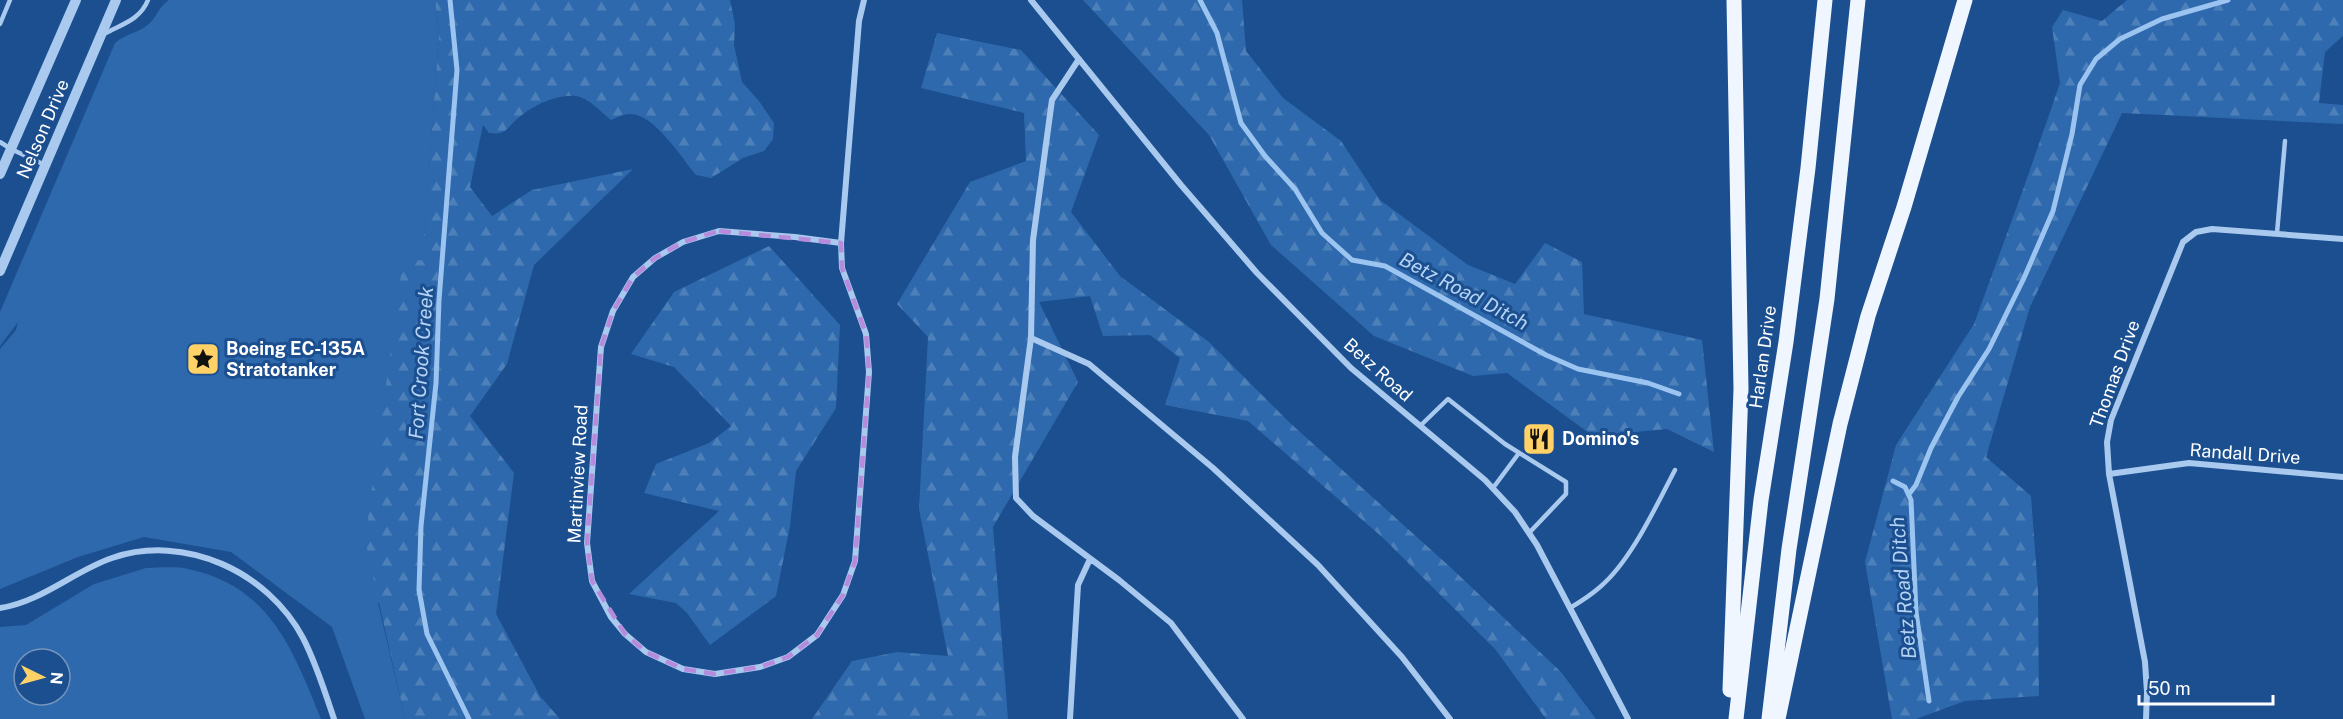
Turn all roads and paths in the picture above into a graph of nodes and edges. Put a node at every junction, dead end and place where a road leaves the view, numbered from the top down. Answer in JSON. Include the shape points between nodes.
{"nodes":[{"id":1,"x":10,"y":0,"type":"edge"},
{"id":2,"x":76,"y":0,"type":"edge"},
{"id":3,"x":116,"y":0,"type":"edge"},
{"id":4,"x":148,"y":0,"type":"edge"},
{"id":5,"x":864,"y":0,"type":"edge"},
{"id":6,"x":1031,"y":0,"type":"edge"},
{"id":7,"x":1734,"y":0,"type":"edge"},
{"id":8,"x":1825,"y":0,"type":"edge"},
{"id":9,"x":1858,"y":0,"type":"edge"},
{"id":10,"x":1955,"y":0,"type":"edge"},
{"id":11,"x":1965,"y":0,"type":"edge"},
{"id":12,"x":0,"y":24,"type":"edge"},
{"id":13,"x":101,"y":35,"type":"junction"},
{"id":14,"x":1079,"y":59,"type":"junction"},
{"id":15,"x":1945,"y":64,"type":"junction"},
{"id":16,"x":0,"y":141,"type":"edge"},
{"id":17,"x":2285,"y":141,"type":"dead end"},
{"id":18,"x":11,"y":149,"type":"junction"},
{"id":19,"x":45,"y":165,"type":"junction"},
{"id":20,"x":0,"y":174,"type":"edge"},
{"id":21,"x":2277,"y":234,"type":"junction"},
{"id":22,"x":2343,"y":239,"type":"edge"},
{"id":23,"x":841,"y":243,"type":"junction"},
{"id":24,"x":0,"y":271,"type":"edge"},
{"id":25,"x":1031,"y":338,"type":"junction"},
{"id":26,"x":1420,"y":426,"type":"junction"},
{"id":27,"x":1519,"y":453,"type":"junction"},
{"id":28,"x":1675,"y":470,"type":"dead end"},
{"id":29,"x":2109,"y":474,"type":"junction"},
{"id":30,"x":2343,"y":477,"type":"edge"},
{"id":31,"x":1493,"y":489,"type":"junction"},
{"id":32,"x":1529,"y":533,"type":"junction"},
{"id":33,"x":1090,"y":559,"type":"junction"},
{"id":34,"x":0,"y":608,"type":"edge"},
{"id":35,"x":1570,"y":608,"type":"junction"},
{"id":36,"x":334,"y":719,"type":"edge"},
{"id":37,"x":1070,"y":719,"type":"edge"},
{"id":38,"x":1243,"y":719,"type":"edge"},
{"id":39,"x":1450,"y":719,"type":"edge"},
{"id":40,"x":1628,"y":719,"type":"edge"},
{"id":41,"x":1729,"y":719,"type":"edge"},
{"id":42,"x":1736,"y":719,"type":"edge"},
{"id":43,"x":1769,"y":719,"type":"edge"},
{"id":44,"x":1778,"y":719,"type":"edge"},
{"id":45,"x":2146,"y":719,"type":"edge"}],
"edges":[{"from":1,"to":12,"type":"lane"},
{"from":2,"to":18,"type":"street","name":"Nelson Drive"},
{"from":3,"to":13,"type":"street","name":"Nelson Drive"},
{"from":4,"to":13,"type":"lane","via":[[135,19]]},
{"from":5,"to":23,"type":"street","name":"Martinview Road"},
{"from":6,"to":14,"type":"street","name":"Betz Road"},
{"from":7,"to":41,"type":"main road","via":[[1741,389]]},
{"from":8,"to":42,"type":"main road","name":"Harlan Drive","via":[[1805,191],[1761,500]]},
{"from":9,"to":43,"type":"main road","via":[[1827,299],[1789,549]]},
{"from":10,"to":15,"type":"main road"},
{"from":11,"to":15,"type":"main road"},
{"from":13,"to":19,"type":"street","name":"Nelson Drive"},
{"from":14,"to":25,"type":"street","via":[[1052,100],[1033,240]]},
{"from":14,"to":26,"type":"street","name":"Betz Road","via":[[1257,273],[1351,368]]},
{"from":15,"to":44,"type":"main road","via":[[1868,316],[1840,424]]},
{"from":16,"to":18,"type":"lane"},
{"from":17,"to":21,"type":"lane"},
{"from":18,"to":19,"type":"lane"},
{"from":18,"to":20,"type":"street","name":"Nelson Drive"},
{"from":19,"to":24,"type":"street","name":"Nelson Drive"},
{"from":21,"to":22,"type":"street","name":"Thomas Drive"},
{"from":21,"to":29,"type":"street","name":"Thomas Drive","via":[[2212,228],[2196,232],[2184,242],[2111,420],[2107,442]]},
{"from":23,"to":23,"type":"street","name":"Martinview Road","via":[[842,268],[866,334],[869,372],[855,561],[843,595],[818,635],[788,657],[760,667],[715,674],[682,669],[646,652],[625,634],[592,581],[587,543],[594,431],[601,346],[613,311],[633,277],[655,258],[683,242],[719,231]]},
{"from":25,"to":33,"type":"street","via":[[1015,457],[1016,498],[1033,516]]},
{"from":25,"to":39,"type":"street","via":[[1089,364],[1213,468],[1318,565],[1402,657]]},
{"from":26,"to":27,"type":"lane","via":[[1448,399]]},
{"from":26,"to":31,"type":"street","name":"Betz Road"},
{"from":27,"to":31,"type":"lane"},
{"from":27,"to":32,"type":"lane","via":[[1566,482],[1566,494]]},
{"from":28,"to":35,"type":"lane","via":[[1621,564],[1601,587]]},
{"from":29,"to":30,"type":"street","name":"Randall Drive","via":[[2190,463]]},
{"from":29,"to":45,"type":"street","name":"Thomas Drive","via":[[2145,662]]},
{"from":31,"to":32,"type":"street","name":"Betz Road"},
{"from":32,"to":35,"type":"street","name":"Betz Road"},
{"from":33,"to":37,"type":"street","via":[[1078,585]]},
{"from":33,"to":38,"type":"street","via":[[1171,623]]},
{"from":34,"to":36,"type":"street","via":[[35,598],[115,557],[146,551],[203,556],[230,567],[266,590],[287,613],[303,638]]},
{"from":35,"to":40,"type":"street","name":"Betz Road"}]}
